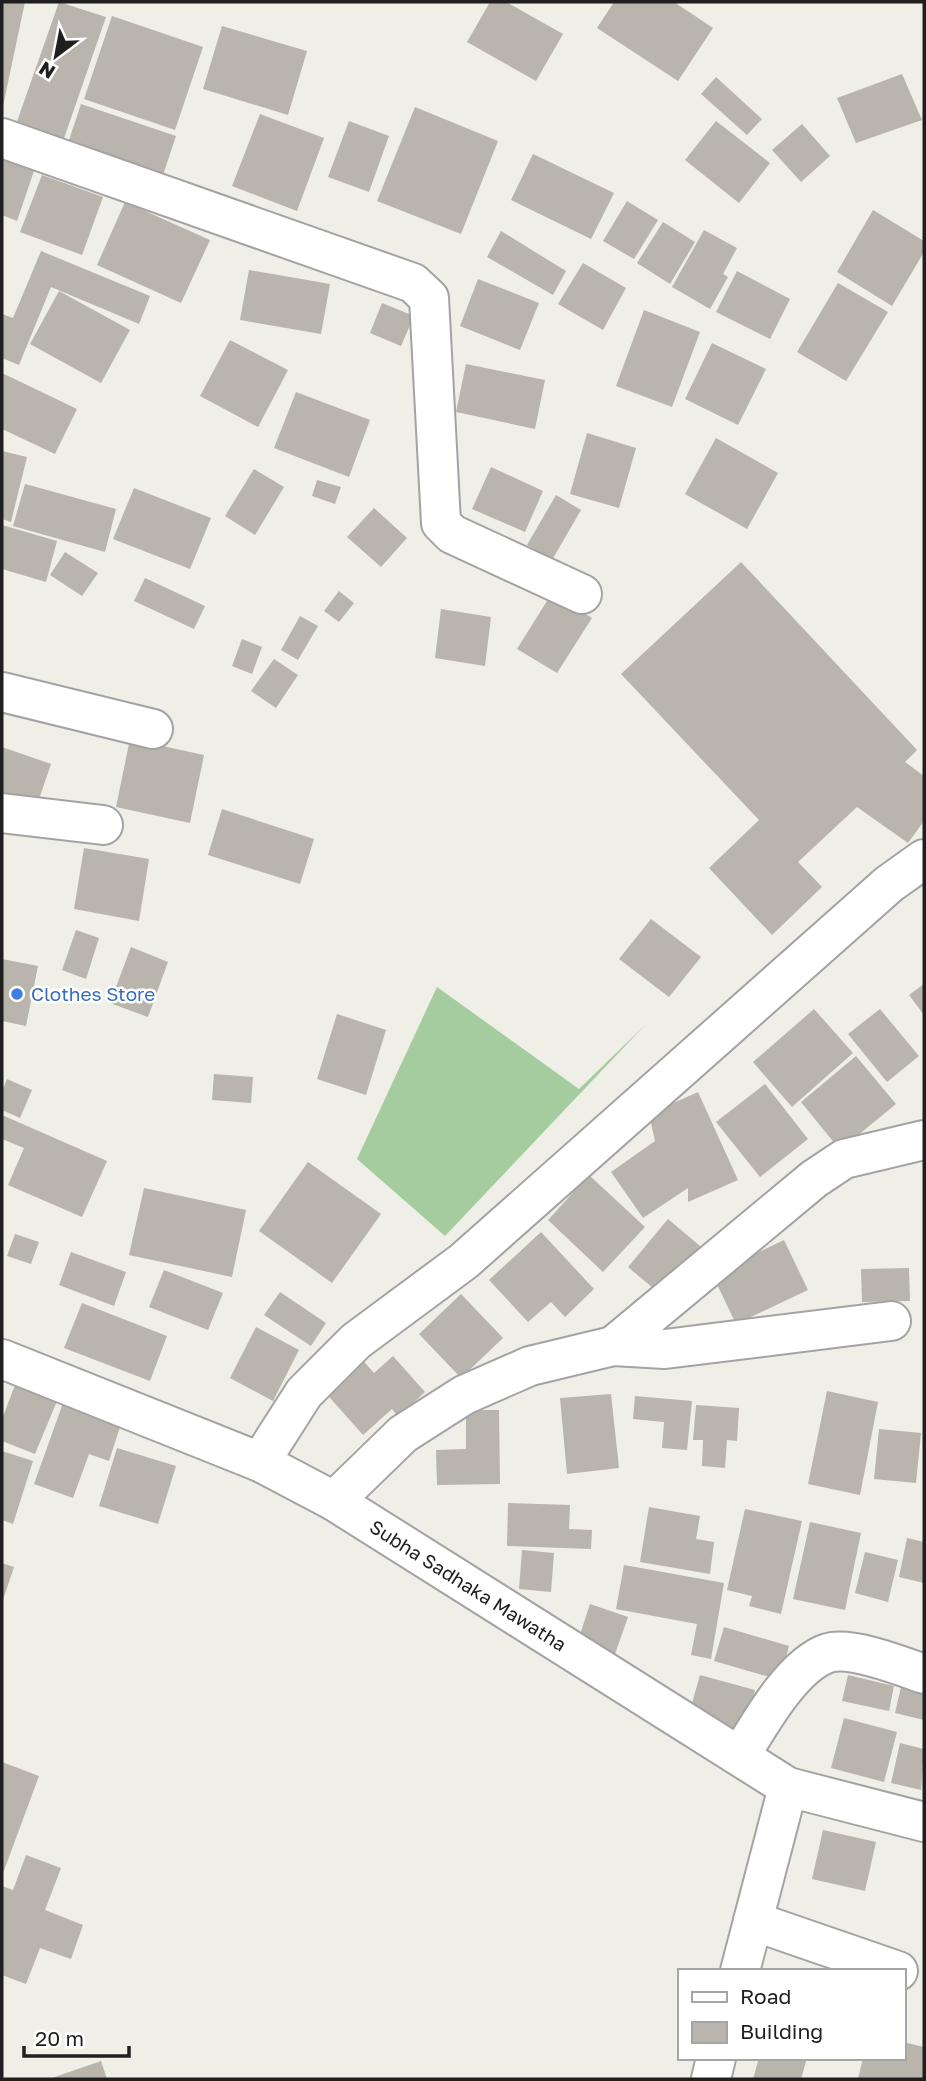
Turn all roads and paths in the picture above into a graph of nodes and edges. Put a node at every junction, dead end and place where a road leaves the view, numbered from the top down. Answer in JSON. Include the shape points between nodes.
{"nodes":[{"id":1,"x":2,"y":138,"type":"edge"},
{"id":2,"x":583,"y":594,"type":"dead end"},
{"id":3,"x":9,"y":693,"type":"edge"},
{"id":4,"x":153,"y":729,"type":"dead end"},
{"id":5,"x":2,"y":813,"type":"edge"},
{"id":6,"x":103,"y":825,"type":"dead end"},
{"id":7,"x":924,"y":859,"type":"edge"},
{"id":8,"x":924,"y":1140,"type":"edge"},
{"id":9,"x":891,"y":1321,"type":"dead end"},
{"id":10,"x":613,"y":1346,"type":"junction"},
{"id":11,"x":2,"y":1359,"type":"edge"},
{"id":12,"x":260,"y":1462,"type":"junction"},
{"id":13,"x":334,"y":1501,"type":"junction"},
{"id":14,"x":924,"y":1674,"type":"edge"},
{"id":15,"x":740,"y":1756,"type":"junction"},
{"id":16,"x":788,"y":1787,"type":"junction"},
{"id":17,"x":924,"y":1822,"type":"edge"},
{"id":18,"x":753,"y":1921,"type":"junction"},
{"id":19,"x":741,"y":1969,"type":"edge"},
{"id":20,"x":892,"y":1969,"type":"edge"},
{"id":21,"x":905,"y":1974,"type":"edge"},
{"id":22,"x":924,"y":1980,"type":"edge"},
{"id":23,"x":716,"y":2060,"type":"edge"},
{"id":24,"x":711,"y":2079,"type":"edge"}],
"edges":[{"from":1,"to":2,"type":"street","via":[[423,290],[429,298],[441,523],[452,534]]},
{"from":3,"to":4,"type":"street"},
{"from":5,"to":6,"type":"street"},
{"from":7,"to":12,"type":"street","via":[[889,884],[464,1261],[356,1341],[304,1393]]},
{"from":8,"to":10,"type":"street","via":[[844,1159]]},
{"from":9,"to":10,"type":"street","via":[[665,1349]]},
{"from":10,"to":13,"type":"street","via":[[530,1366],[464,1395],[403,1434]]},
{"from":11,"to":12,"type":"street","name":"Subha Sadhaka Mawatha"},
{"from":12,"to":13,"type":"street","name":"Subha Sadhaka Mawatha"},
{"from":13,"to":15,"type":"street","name":"Subha Sadhaka Mawatha"},
{"from":14,"to":15,"type":"street","via":[[872,1656],[829,1653],[800,1672]]},
{"from":15,"to":16,"type":"street","name":"Subha Sadhaka Mawatha"},
{"from":16,"to":17,"type":"street","name":"Subha Sadhaka Mawatha"},
{"from":16,"to":18,"type":"street"},
{"from":18,"to":19,"type":"street"},
{"from":18,"to":20,"type":"street"},
{"from":21,"to":22,"type":"street"},
{"from":23,"to":24,"type":"street"}]}
